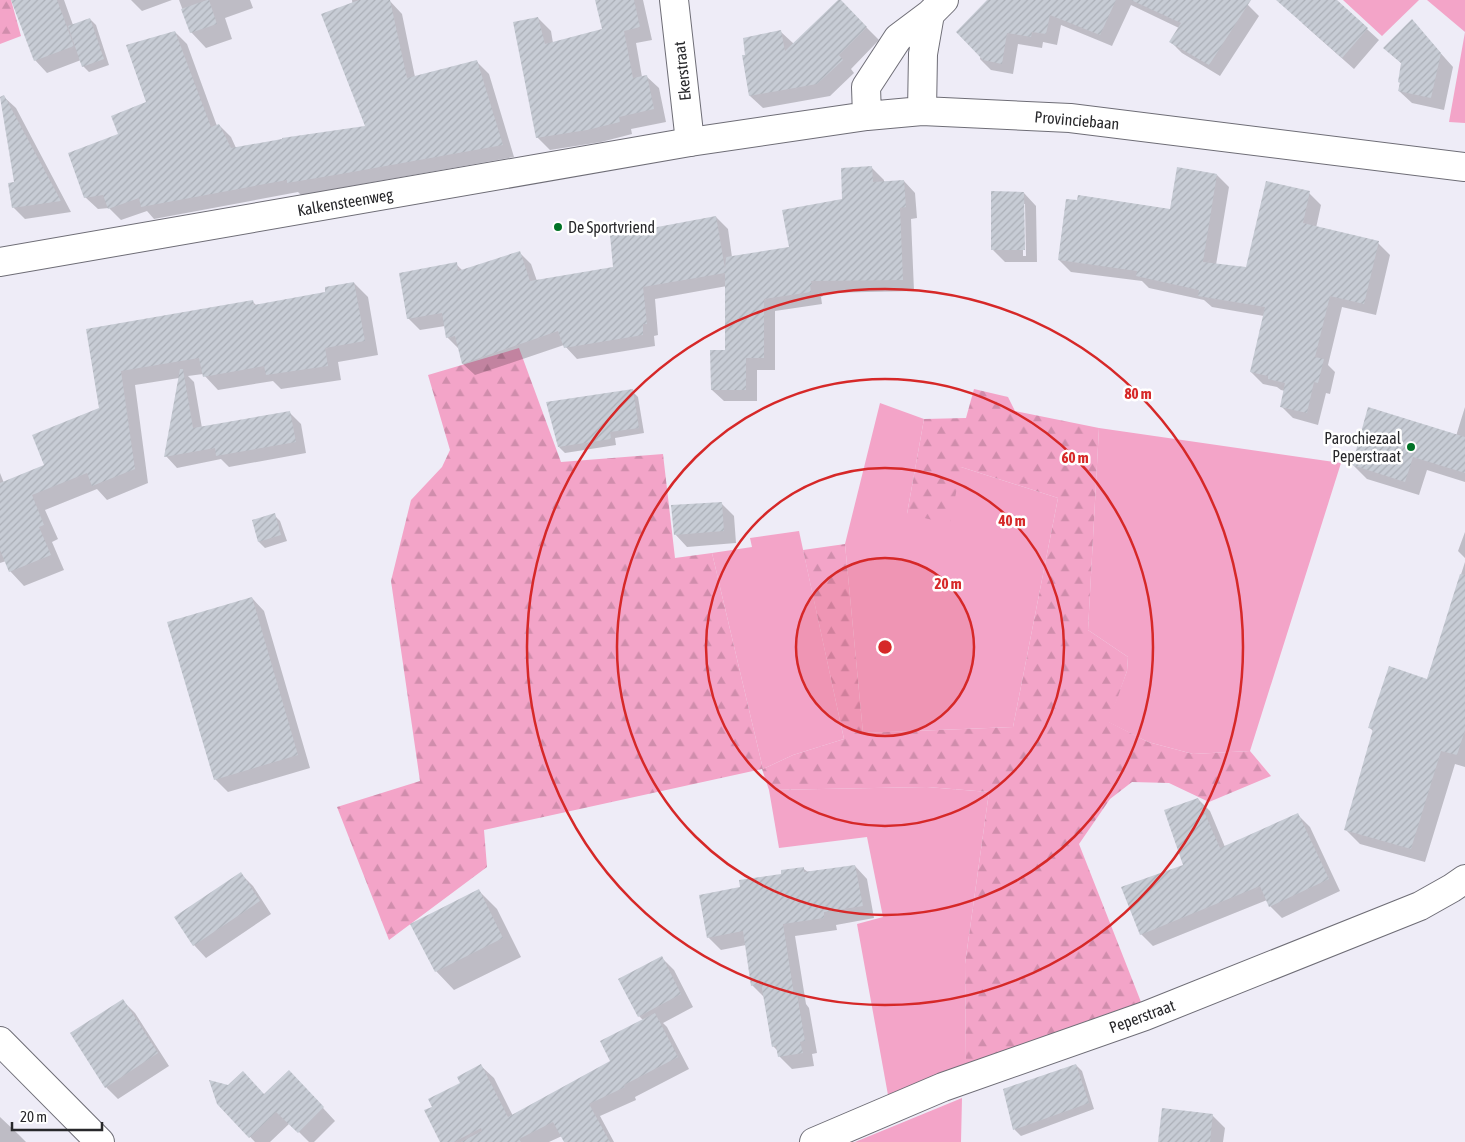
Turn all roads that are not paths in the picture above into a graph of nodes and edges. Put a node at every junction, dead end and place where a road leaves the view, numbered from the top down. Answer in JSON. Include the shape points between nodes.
{"nodes":[{"id":1,"x":674,"y":0,"type":"edge"},
{"id":2,"x":937,"y":7,"type":"edge"},
{"id":3,"x":922,"y":111,"type":"junction"},
{"id":4,"x":867,"y":116,"type":"junction"},
{"id":5,"x":690,"y":142,"type":"junction"},
{"id":6,"x":1465,"y":166,"type":"edge"},
{"id":7,"x":0,"y":262,"type":"edge"},
{"id":8,"x":1465,"y":879,"type":"edge"},
{"id":9,"x":0,"y":1041,"type":"edge"},
{"id":10,"x":100,"y":1142,"type":"edge"},
{"id":11,"x":814,"y":1142,"type":"edge"}],
"edges":[{"from":1,"to":5,"type":"main road","name":"Ekerstraat"},
{"from":2,"to":3,"type":"main road","via":[[923,54]]},
{"from":2,"to":4,"type":"main road","via":[[898,38],[866,87]]},
{"from":3,"to":4,"type":"main road","name":"Provinciebaan"},
{"from":3,"to":6,"type":"main road","name":"Provinciebaan","via":[[1070,118]]},
{"from":4,"to":5,"type":"main road","name":"Provinciebaan"},
{"from":5,"to":7,"type":"main road","name":"Kalkensteenweg"},
{"from":8,"to":11,"type":"main road","name":"Peperstraat","via":[[1411,910],[1145,1016],[943,1087]]},
{"from":9,"to":10,"type":"main road"}]}
